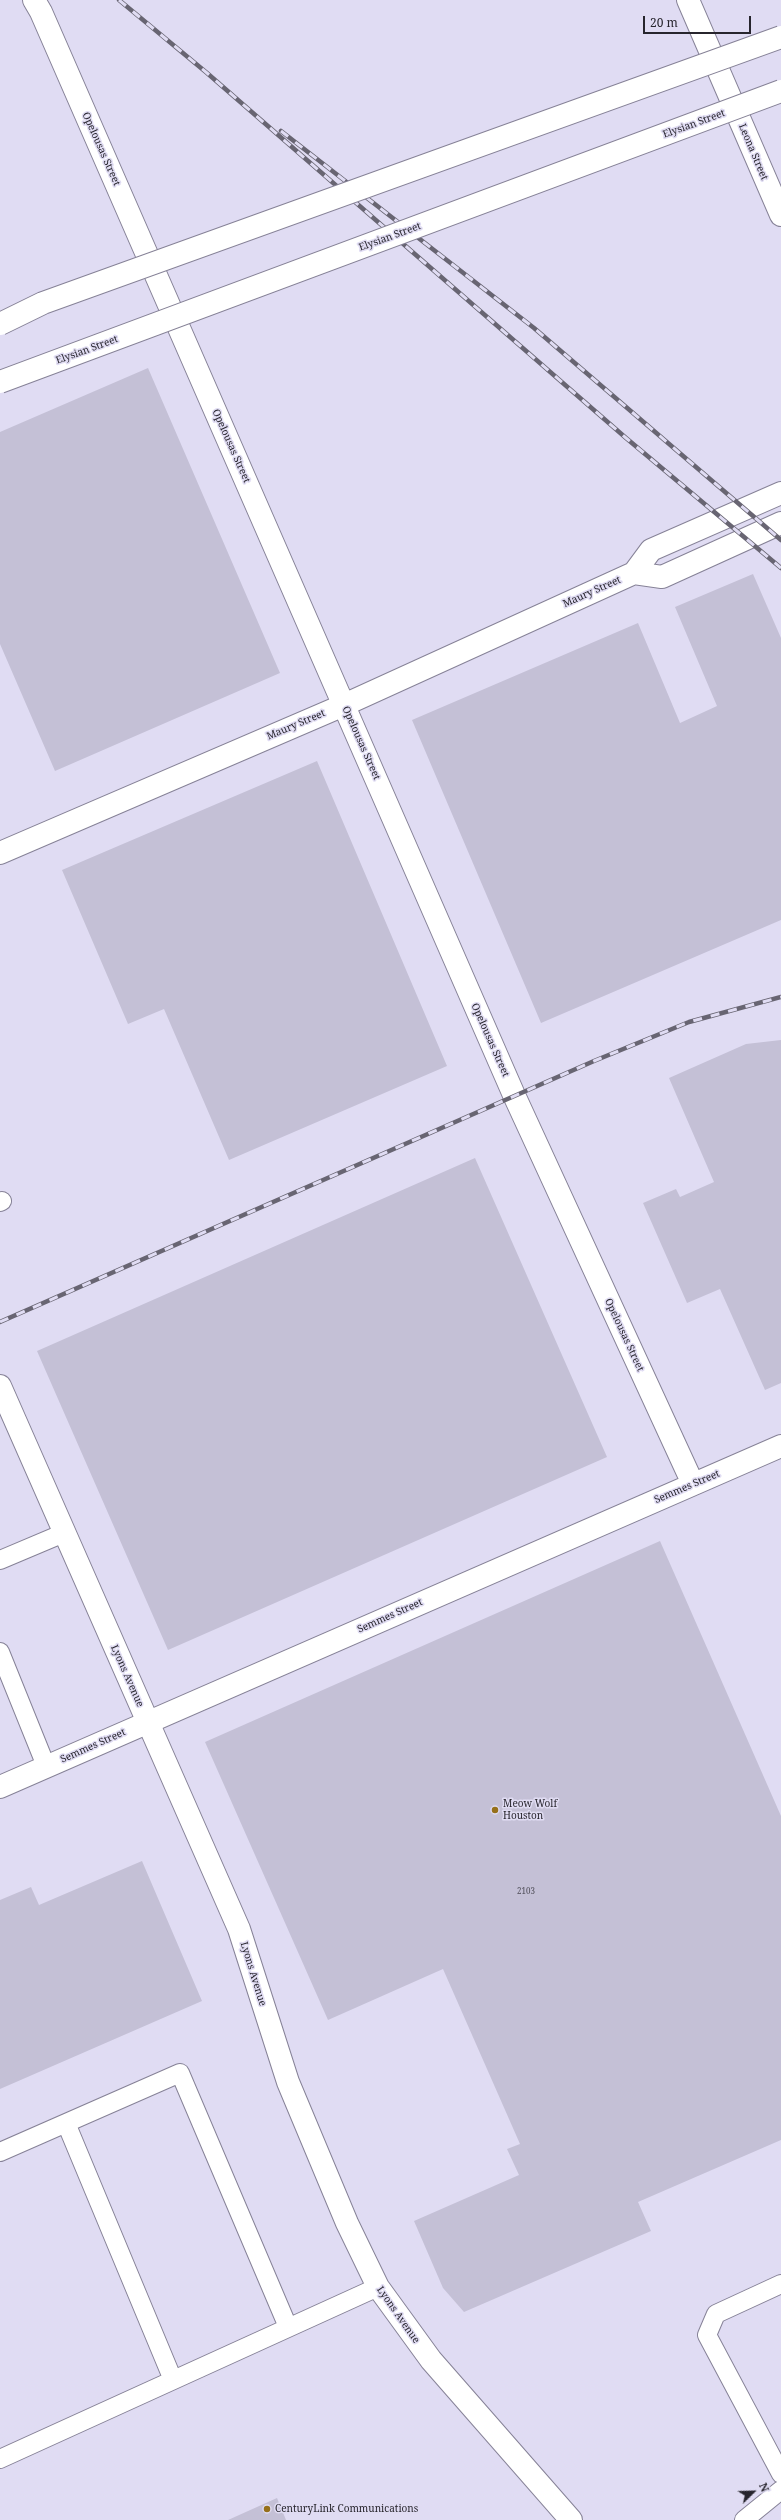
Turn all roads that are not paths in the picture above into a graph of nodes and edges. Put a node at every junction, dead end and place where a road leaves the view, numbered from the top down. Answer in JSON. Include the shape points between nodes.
{"nodes":[{"id":1,"x":34,"y":0,"type":"edge"},
{"id":2,"x":688,"y":0,"type":"edge"},
{"id":3,"x":781,"y":37,"type":"edge"},
{"id":4,"x":781,"y":91,"type":"edge"},
{"id":5,"x":781,"y":215,"type":"edge"},
{"id":6,"x":0,"y":324,"type":"edge"},
{"id":7,"x":0,"y":382,"type":"edge"},
{"id":8,"x":781,"y":493,"type":"edge"},
{"id":9,"x":781,"y":523,"type":"edge"},
{"id":10,"x":634,"y":573,"type":"junction"},
{"id":11,"x":344,"y":705,"type":"junction"},
{"id":12,"x":0,"y":853,"type":"edge"},
{"id":13,"x":0,"y":1386,"type":"edge"},
{"id":14,"x":781,"y":1446,"type":"edge"},
{"id":15,"x":693,"y":1484,"type":"junction"},
{"id":16,"x":64,"y":1533,"type":"junction"},
{"id":17,"x":0,"y":1560,"type":"edge"},
{"id":18,"x":0,"y":1652,"type":"edge"},
{"id":19,"x":147,"y":1722,"type":"junction"},
{"id":20,"x":46,"y":1766,"type":"junction"},
{"id":21,"x":0,"y":1787,"type":"edge"},
{"id":22,"x":66,"y":2123,"type":"junction"},
{"id":23,"x":0,"y":2152,"type":"edge"},
{"id":24,"x":781,"y":2284,"type":"edge"},
{"id":25,"x":378,"y":2287,"type":"junction"},
{"id":26,"x":288,"y":2327,"type":"junction"},
{"id":27,"x":173,"y":2380,"type":"junction"},
{"id":28,"x":0,"y":2459,"type":"edge"},
{"id":29,"x":781,"y":2474,"type":"edge"},
{"id":30,"x":781,"y":2490,"type":"edge"},
{"id":31,"x":571,"y":2520,"type":"edge"},
{"id":32,"x":744,"y":2520,"type":"edge"}],
"edges":[{"from":1,"to":11,"type":"street","name":"Opelousas Street"},
{"from":2,"to":5,"type":"street","name":"Leona Street"},
{"from":3,"to":6,"type":"street","bridge":true,"via":[[43,304]]},
{"from":4,"to":7,"type":"street","name":"Elysian Street","bridge":true},
{"from":8,"to":10,"type":"street","name":"Maury Street","via":[[651,550]]},
{"from":9,"to":10,"type":"street","via":[[662,577]]},
{"from":10,"to":11,"type":"street","name":"Maury Street"},
{"from":11,"to":12,"type":"street","name":"Maury Street"},
{"from":11,"to":15,"type":"street","name":"Opelousas Street","via":[[514,1095]]},
{"from":13,"to":16,"type":"street","name":"Lyons Avenue"},
{"from":14,"to":15,"type":"street","name":"Semmes Street"},
{"from":15,"to":19,"type":"street","name":"Semmes Street"},
{"from":16,"to":17,"type":"lane"},
{"from":16,"to":19,"type":"street","name":"Lyons Avenue"},
{"from":18,"to":20,"type":"lane"},
{"from":19,"to":20,"type":"street","name":"Semmes Street"},
{"from":19,"to":25,"type":"street","name":"Lyons Avenue","via":[[239,1929],[288,2082],[347,2223]]},
{"from":20,"to":21,"type":"street","name":"Semmes Street"},
{"from":22,"to":23,"type":"lane"},
{"from":22,"to":26,"type":"lane","via":[[180,2073]]},
{"from":22,"to":27,"type":"lane"},
{"from":24,"to":29,"type":"lane","via":[[716,2314],[707,2335]]},
{"from":25,"to":26,"type":"lane"},
{"from":25,"to":31,"type":"street","name":"Lyons Avenue","via":[[431,2360]]},
{"from":26,"to":27,"type":"lane"},
{"from":27,"to":28,"type":"lane"},
{"from":30,"to":32,"type":"lane"}]}
